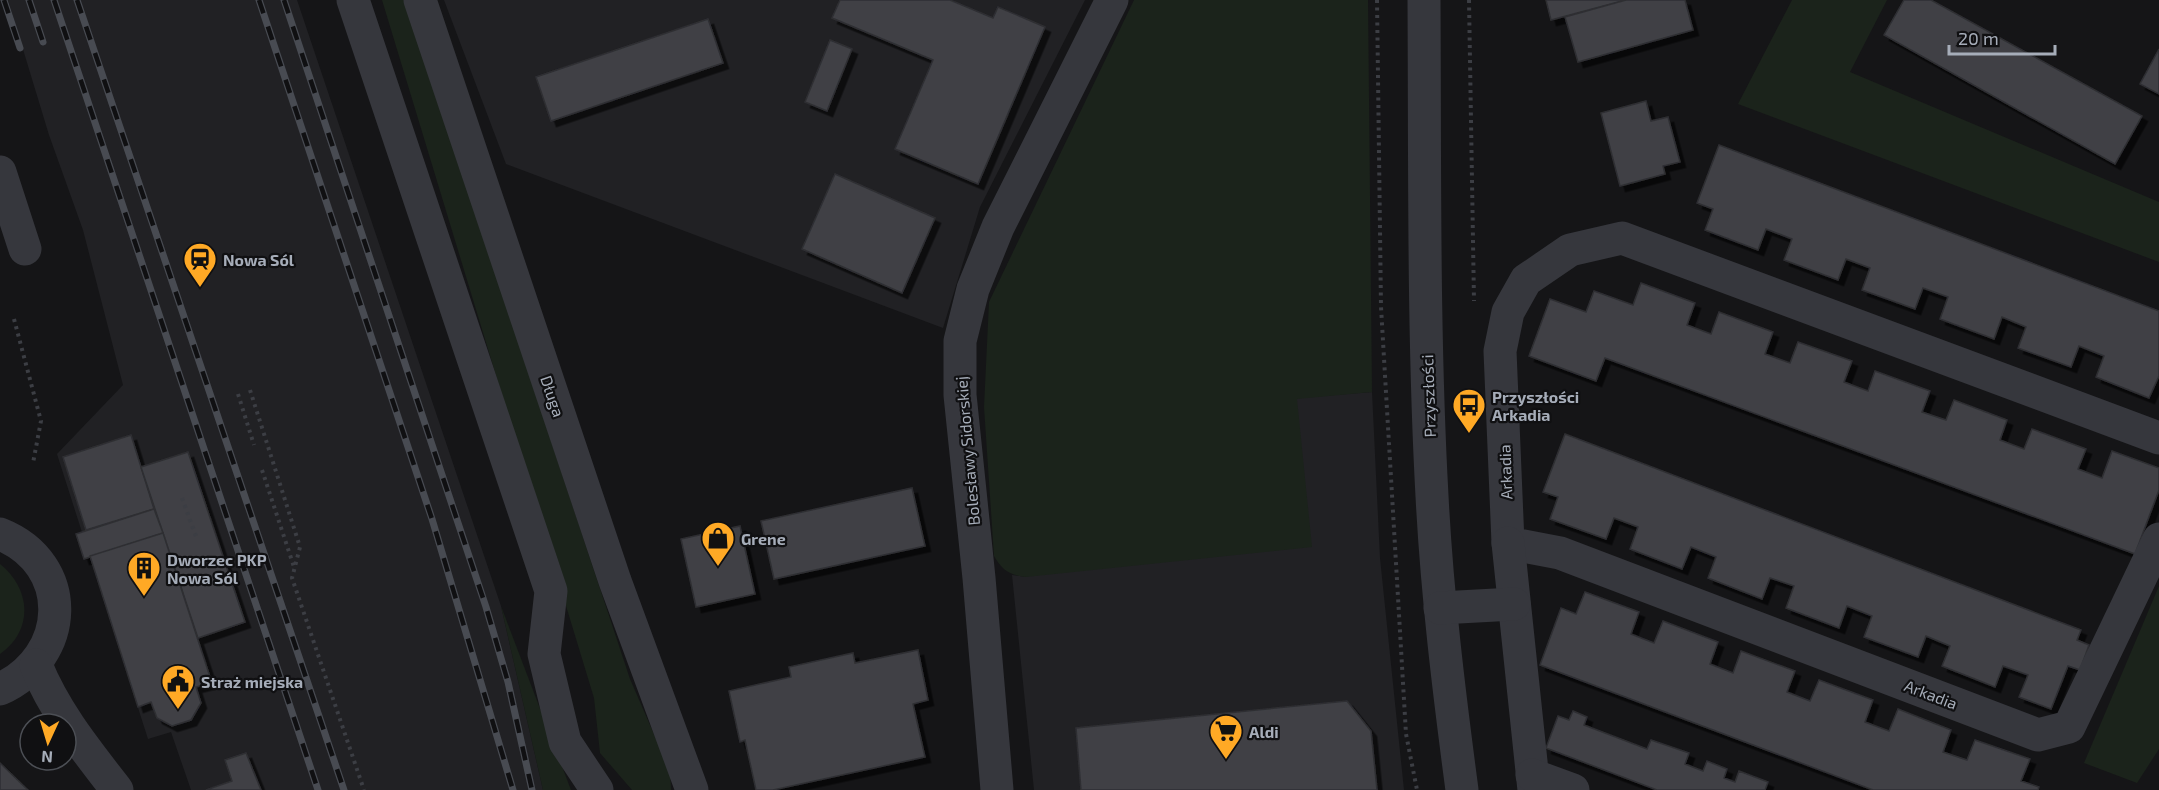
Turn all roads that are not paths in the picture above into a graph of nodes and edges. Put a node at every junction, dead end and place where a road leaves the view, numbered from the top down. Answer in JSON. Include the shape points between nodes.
{"nodes":[{"id":1,"x":352,"y":0,"type":"edge"},
{"id":2,"x":420,"y":0,"type":"edge"},
{"id":3,"x":1112,"y":0,"type":"edge"},
{"id":4,"x":1424,"y":0,"type":"edge"},
{"id":5,"x":0,"y":172,"type":"edge"},
{"id":6,"x":25,"y":249,"type":"dead end"},
{"id":7,"x":2159,"y":438,"type":"edge"},
{"id":8,"x":0,"y":534,"type":"edge"},
{"id":9,"x":2159,"y":539,"type":"edge"},
{"id":10,"x":1508,"y":543,"type":"junction"},
{"id":11,"x":1514,"y":604,"type":"junction"},
{"id":12,"x":1440,"y":608,"type":"junction"},
{"id":13,"x":36,"y":665,"type":"junction"},
{"id":14,"x":0,"y":689,"type":"edge"},
{"id":15,"x":1533,"y":782,"type":"edge"},
{"id":16,"x":117,"y":790,"type":"edge"},
{"id":17,"x":597,"y":790,"type":"edge"},
{"id":18,"x":692,"y":790,"type":"edge"},
{"id":19,"x":997,"y":790,"type":"edge"},
{"id":20,"x":1462,"y":790,"type":"edge"},
{"id":21,"x":1573,"y":790,"type":"edge"}],
"edges":[{"from":1,"to":17,"type":"street","via":[[551,591],[544,654],[565,742]]},
{"from":2,"to":18,"type":"street","name":"Długa","via":[[615,581]]},
{"from":3,"to":19,"type":"street","name":"Bolesławy Sidorskiej","via":[[998,227],[973,289],[960,341],[960,395]]},
{"from":4,"to":12,"type":"street","name":"Przyszłości","via":[[1428,407]]},
{"from":5,"to":6,"type":"street"},
{"from":7,"to":10,"type":"street","name":"Arkadia","via":[[1622,238],[1570,250],[1526,280],[1508,312],[1500,351]]},
{"from":8,"to":13,"type":"street","via":[[33,555],[47,575],[55,598],[51,638]]},
{"from":9,"to":10,"type":"street","name":"Arkadia","via":[[2069,727],[2038,735],[1560,553]]},
{"from":10,"to":11,"type":"street"},
{"from":11,"to":12,"type":"street"},
{"from":11,"to":15,"type":"street"},
{"from":12,"to":20,"type":"street","name":"Przyszłości"},
{"from":13,"to":14,"type":"street","via":[[18,681]]},
{"from":13,"to":16,"type":"street","via":[[46,692]]},
{"from":15,"to":21,"type":"street"}]}
